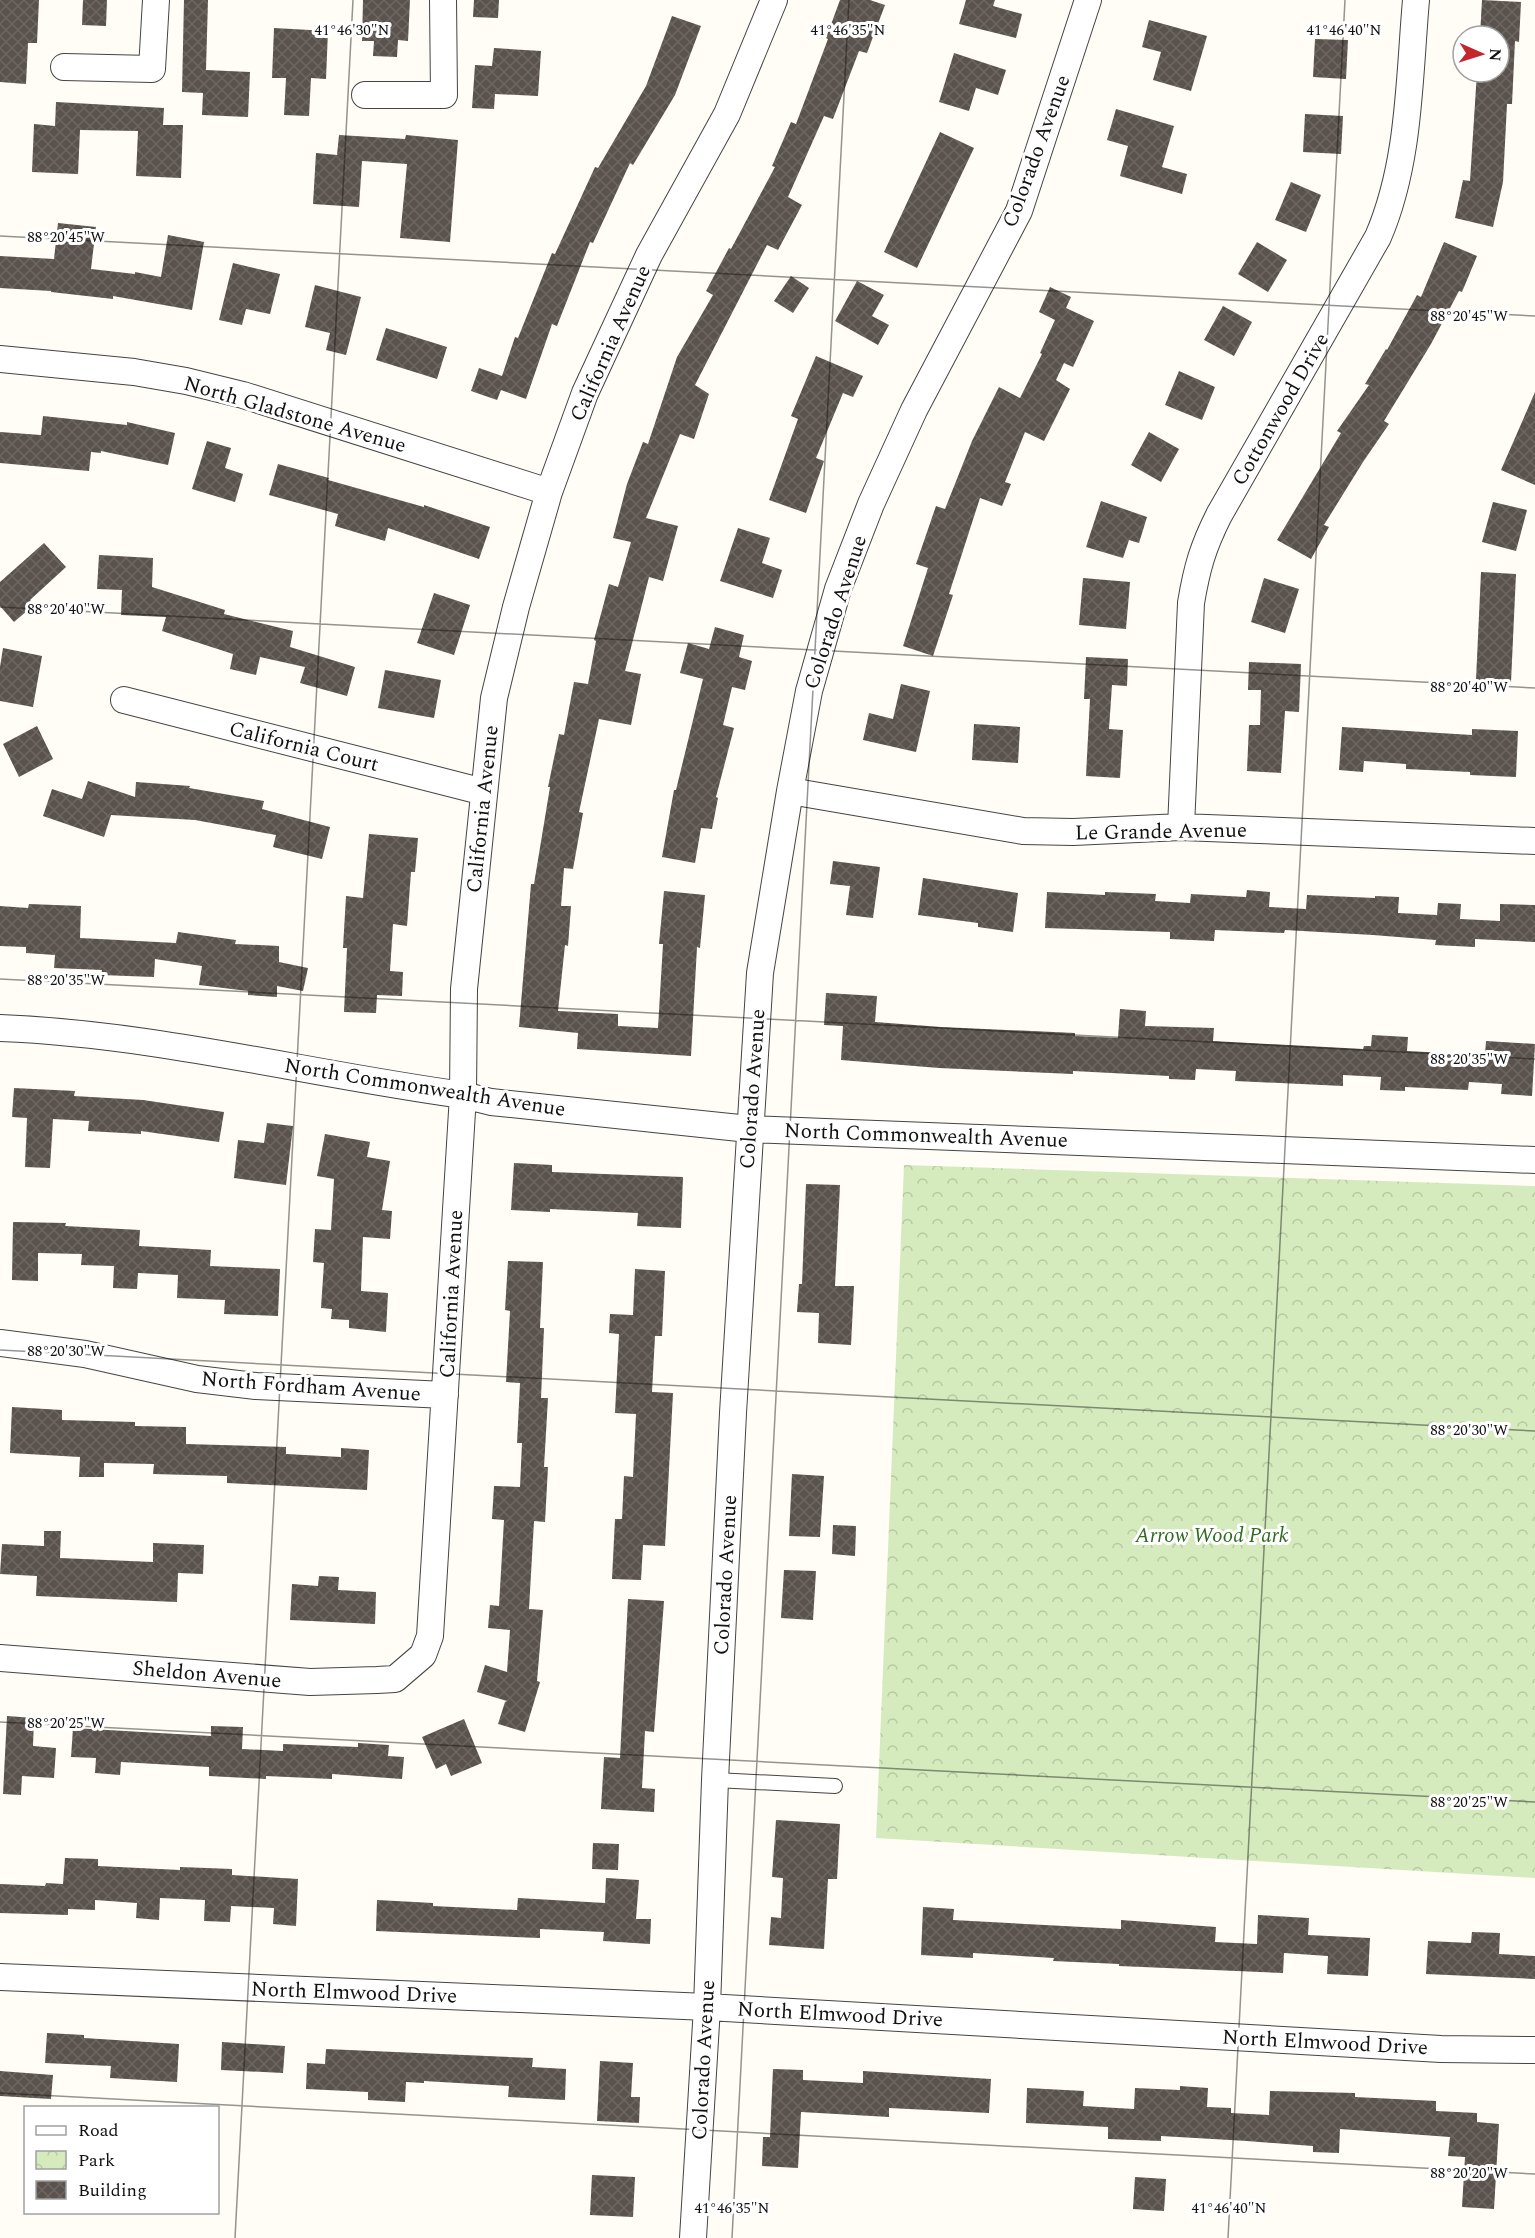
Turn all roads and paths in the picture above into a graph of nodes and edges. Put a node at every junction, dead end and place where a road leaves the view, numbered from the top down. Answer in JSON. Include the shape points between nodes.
{"nodes":[{"id":1,"x":156,"y":0,"type":"edge"},
{"id":2,"x":443,"y":0,"type":"edge"},
{"id":3,"x":774,"y":0,"type":"edge"},
{"id":4,"x":1088,"y":0,"type":"edge"},
{"id":5,"x":1416,"y":0,"type":"edge"},
{"id":6,"x":64,"y":67,"type":"dead end"},
{"id":7,"x":365,"y":95,"type":"dead end"},
{"id":8,"x":0,"y":359,"type":"edge"},
{"id":9,"x":549,"y":492,"type":"junction"},
{"id":10,"x":124,"y":700,"type":"dead end"},
{"id":11,"x":790,"y":791,"type":"junction"},
{"id":12,"x":484,"y":792,"type":"junction"},
{"id":13,"x":1181,"y":827,"type":"junction"},
{"id":14,"x":1535,"y":841,"type":"edge"},
{"id":15,"x":0,"y":1028,"type":"edge"},
{"id":16,"x":464,"y":1095,"type":"junction"},
{"id":17,"x":749,"y":1129,"type":"junction"},
{"id":18,"x":1535,"y":1160,"type":"edge"},
{"id":19,"x":0,"y":1343,"type":"edge"},
{"id":20,"x":445,"y":1395,"type":"junction"},
{"id":21,"x":0,"y":1658,"type":"edge"},
{"id":22,"x":410,"y":1667,"type":"joint"},
{"id":23,"x":715,"y":1780,"type":"junction"},
{"id":24,"x":835,"y":1786,"type":"dead end"},
{"id":25,"x":0,"y":1977,"type":"edge"},
{"id":26,"x":707,"y":2007,"type":"junction"},
{"id":27,"x":1535,"y":2050,"type":"edge"},
{"id":28,"x":693,"y":2238,"type":"edge"}],
"edges":[{"from":1,"to":6,"type":"street","via":[[152,69]]},
{"from":2,"to":7,"type":"street","via":[[444,95]]},
{"from":3,"to":9,"type":"street","name":"California Avenue","via":[[727,114],[649,255],[585,393]]},
{"from":4,"to":11,"type":"street","name":"Colorado Avenue","via":[[1019,211],[914,410],[838,589],[809,691]]},
{"from":5,"to":13,"type":"street","name":"Cottonwood Drive","via":[[1403,149],[1389,211],[1378,237],[1219,515],[1197,569],[1191,603]]},
{"from":8,"to":9,"type":"street","name":"North Gladstone Avenue","via":[[134,372],[243,394]]},
{"from":9,"to":12,"type":"street","name":"California Avenue","via":[[494,699]]},
{"from":10,"to":12,"type":"street","name":"California Court"},
{"from":11,"to":13,"type":"street","name":"Le Grande Avenue","via":[[1023,831]]},
{"from":11,"to":17,"type":"street","name":"Colorado Avenue","via":[[760,974]]},
{"from":12,"to":16,"type":"street","name":"California Avenue","via":[[464,989]]},
{"from":13,"to":14,"type":"street","name":"Le Grande Avenue"},
{"from":15,"to":16,"type":"street","name":"North Commonwealth Avenue","via":[[49,1030],[172,1046]]},
{"from":16,"to":17,"type":"street","name":"North Commonwealth Avenue","via":[[491,1102]]},
{"from":16,"to":20,"type":"street","name":"California Avenue"},
{"from":17,"to":18,"type":"street","name":"North Commonwealth Avenue"},
{"from":17,"to":23,"type":"street","name":"Colorado Avenue"},
{"from":19,"to":20,"type":"street","name":"North Fordham Avenue","via":[[85,1354],[197,1379]]},
{"from":20,"to":22,"type":"street","name":"California Avenue","via":[[430,1636],[423,1656]]},
{"from":21,"to":22,"type":"street","name":"Sheldon Avenue","via":[[310,1682],[395,1679]]},
{"from":23,"to":24,"type":"lane"},
{"from":23,"to":26,"type":"street","name":"Colorado Avenue"},
{"from":25,"to":26,"type":"street","name":"North Elmwood Drive"},
{"from":26,"to":27,"type":"street","name":"North Elmwood Drive","via":[[1441,2049]]},
{"from":26,"to":28,"type":"street","name":"Colorado Avenue"}]}
